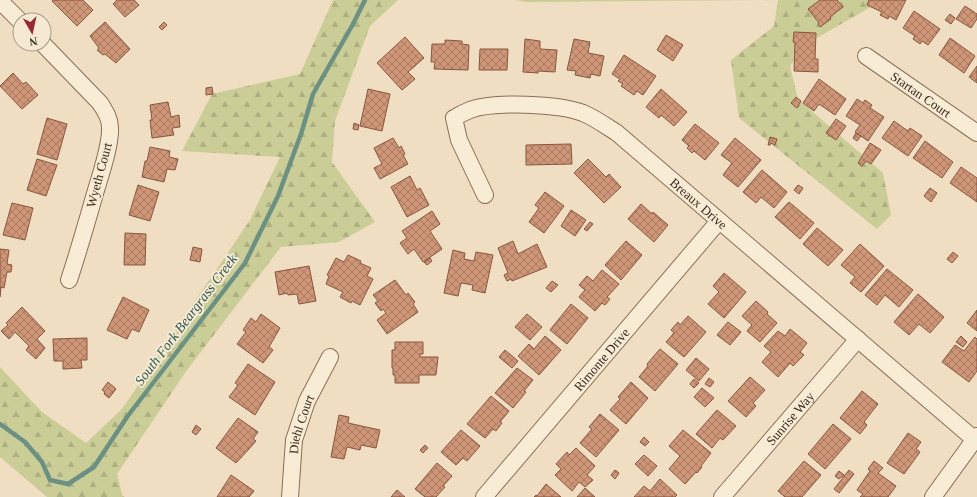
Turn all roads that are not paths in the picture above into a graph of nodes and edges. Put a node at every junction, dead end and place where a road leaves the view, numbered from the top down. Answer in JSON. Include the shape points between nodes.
{"nodes":[{"id":1,"x":0,"y":1,"type":"edge"},
{"id":2,"x":12,"y":13,"type":"edge"},
{"id":3,"x":51,"y":52,"type":"edge"},
{"id":4,"x":866,"y":56,"type":"dead end"},
{"id":5,"x":977,"y":133,"type":"edge"},
{"id":6,"x":485,"y":195,"type":"dead end"},
{"id":7,"x":720,"y":221,"type":"junction"},
{"id":8,"x":69,"y":280,"type":"dead end"},
{"id":9,"x":858,"y":339,"type":"junction"},
{"id":10,"x":330,"y":357,"type":"dead end"},
{"id":11,"x":976,"y":438,"type":"edge"},
{"id":12,"x":290,"y":497,"type":"edge"},
{"id":13,"x":484,"y":497,"type":"edge"},
{"id":14,"x":722,"y":497,"type":"edge"},
{"id":15,"x":933,"y":497,"type":"edge"}],
"edges":[{"from":1,"to":2,"type":"street"},
{"from":3,"to":8,"type":"street","name":"Wyeth Court","via":[[100,103],[106,112],[110,129],[101,173]]},
{"from":4,"to":5,"type":"street","name":"Startan Court"},
{"from":6,"to":7,"type":"street","name":"Breaux Drive","via":[[460,140],[454,118],[471,109],[495,105],[556,107],[582,112],[617,133]]},
{"from":7,"to":9,"type":"street","name":"Breaux Drive"},
{"from":7,"to":13,"type":"street","name":"Rimonte Drive"},
{"from":9,"to":11,"type":"street","name":"Breaux Drive"},
{"from":9,"to":14,"type":"street","name":"Sunrise Way"},
{"from":10,"to":12,"type":"street","name":"Diehl Court","via":[[307,401],[294,440]]},
{"from":11,"to":15,"type":"street"}]}
